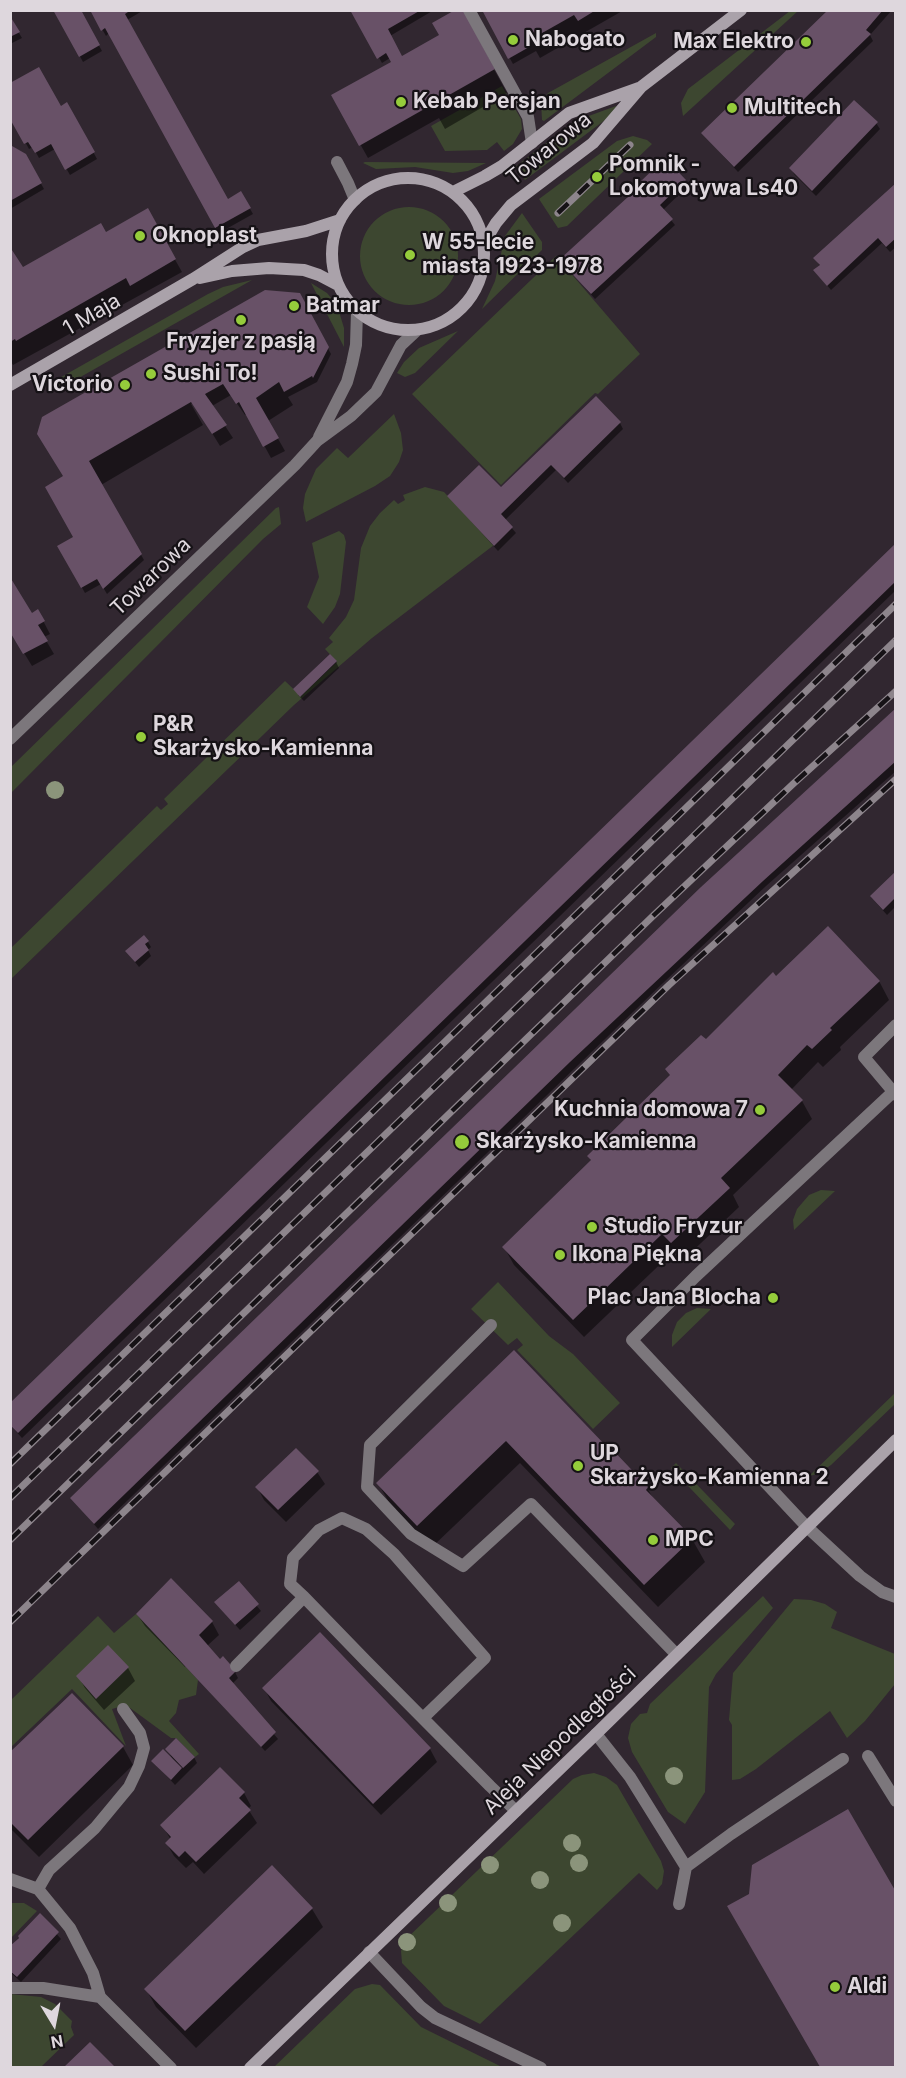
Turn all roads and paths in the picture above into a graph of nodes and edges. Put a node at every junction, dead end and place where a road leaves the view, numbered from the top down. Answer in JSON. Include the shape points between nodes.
{"nodes":[{"id":1,"x":469,"y":10,"type":"edge"},
{"id":2,"x":741,"y":10,"type":"edge"},
{"id":3,"x":641,"y":87,"type":"junction"},
{"id":4,"x":532,"y":143,"type":"junction"},
{"id":5,"x":337,"y":162,"type":"dead end"},
{"id":6,"x":453,"y":192,"type":"junction"},
{"id":7,"x":355,"y":200,"type":"junction"},
{"id":8,"x":340,"y":220,"type":"junction"},
{"id":9,"x":484,"y":243,"type":"junction"},
{"id":10,"x":193,"y":279,"type":"junction"},
{"id":11,"x":338,"y":285,"type":"junction"},
{"id":12,"x":357,"y":311,"type":"junction"},
{"id":13,"x":416,"y":331,"type":"junction"},
{"id":14,"x":10,"y":385,"type":"edge"},
{"id":15,"x":317,"y":441,"type":"junction"},
{"id":16,"x":10,"y":739,"type":"edge"},
{"id":17,"x":896,"y":1025,"type":"edge"},
{"id":18,"x":894,"y":1093,"type":"edge"},
{"id":19,"x":491,"y":1325,"type":"dead end"},
{"id":20,"x":896,"y":1440,"type":"edge"},
{"id":21,"x":806,"y":1526,"type":"junction"},
{"id":22,"x":304,"y":1597,"type":"junction"},
{"id":23,"x":896,"y":1597,"type":"edge"},
{"id":24,"x":676,"y":1654,"type":"junction"},
{"id":25,"x":236,"y":1666,"type":"dead end"},
{"id":26,"x":123,"y":1709,"type":"dead end"},
{"id":27,"x":423,"y":1718,"type":"junction"},
{"id":28,"x":596,"y":1734,"type":"junction"},
{"id":29,"x":868,"y":1756,"type":"dead end"},
{"id":30,"x":843,"y":1759,"type":"dead end"},
{"id":31,"x":896,"y":1801,"type":"edge"},
{"id":32,"x":516,"y":1812,"type":"junction"},
{"id":33,"x":686,"y":1868,"type":"junction"},
{"id":34,"x":10,"y":1879,"type":"edge"},
{"id":35,"x":38,"y":1890,"type":"junction"},
{"id":36,"x":679,"y":1904,"type":"dead end"},
{"id":37,"x":369,"y":1952,"type":"junction"},
{"id":38,"x":10,"y":1988,"type":"edge"},
{"id":39,"x":100,"y":1998,"type":"junction"},
{"id":40,"x":171,"y":2067,"type":"edge"},
{"id":41,"x":250,"y":2067,"type":"edge"},
{"id":42,"x":541,"y":2067,"type":"edge"}],
"edges":[{"from":1,"to":4,"type":"street","via":[[528,117]]},
{"from":2,"to":3,"type":"street","name":"Towarowa"},
{"from":3,"to":4,"type":"street","name":"Towarowa","via":[[569,113]]},
{"from":3,"to":9,"type":"street","name":"Towarowa","via":[[593,143],[511,205]]},
{"from":4,"to":6,"type":"street","name":"Towarowa","via":[[485,177]]},
{"from":5,"to":7,"type":"street"},
{"from":6,"to":7,"type":"street","via":[[424,179],[407,178],[375,185]]},
{"from":6,"to":9,"type":"street","via":[[474,215]]},
{"from":7,"to":8,"type":"street"},
{"from":8,"to":10,"type":"street","name":"1 Maja","via":[[258,240]]},
{"from":8,"to":11,"type":"street","via":[[331,252]]},
{"from":9,"to":13,"type":"street","via":[[482,274],[469,301],[446,321]]},
{"from":10,"to":11,"type":"street","name":"1 Maja","via":[[269,268],[304,270]]},
{"from":10,"to":14,"type":"street","name":"1 Maja"},
{"from":11,"to":12,"type":"street"},
{"from":12,"to":13,"type":"street","via":[[386,328]]},
{"from":12,"to":15,"type":"street","name":"Towarowa","via":[[356,345],[347,382]]},
{"from":13,"to":15,"type":"street","name":"Towarowa","via":[[401,345],[376,392]]},
{"from":15,"to":16,"type":"street","name":"Towarowa"},
{"from":17,"to":18,"type":"street","via":[[864,1057]]},
{"from":18,"to":21,"type":"street","via":[[632,1340]]},
{"from":19,"to":24,"type":"street","via":[[370,1445],[367,1487],[411,1534],[463,1566],[531,1504]]},
{"from":20,"to":21,"type":"street","name":"Aleja Niepodległości"},
{"from":21,"to":23,"type":"street","via":[[860,1576]]},
{"from":21,"to":24,"type":"street","name":"Aleja Niepodległości"},
{"from":22,"to":25,"type":"street"},
{"from":22,"to":27,"type":"street"},
{"from":22,"to":27,"type":"street","via":[[290,1584],[293,1558],[319,1530],[342,1518],[366,1529],[394,1554],[485,1658]]},
{"from":24,"to":28,"type":"street","name":"Aleja Niepodległości"},
{"from":26,"to":35,"type":"street","via":[[140,1733],[144,1748],[129,1788],[95,1828],[49,1870]]},
{"from":27,"to":32,"type":"street"},
{"from":28,"to":32,"type":"street","name":"Aleja Niepodległości"},
{"from":28,"to":33,"type":"street","via":[[630,1777]]},
{"from":29,"to":31,"type":"street"},
{"from":30,"to":33,"type":"street"},
{"from":32,"to":37,"type":"street","name":"Aleja Niepodległości"},
{"from":33,"to":36,"type":"street"},
{"from":34,"to":35,"type":"street"},
{"from":35,"to":39,"type":"street","via":[[70,1928],[93,1973]]},
{"from":37,"to":41,"type":"street","name":"Aleja Niepodległości"},
{"from":37,"to":42,"type":"street","via":[[435,2018]]},
{"from":38,"to":39,"type":"street","via":[[43,1988]]},
{"from":39,"to":40,"type":"street"}]}
